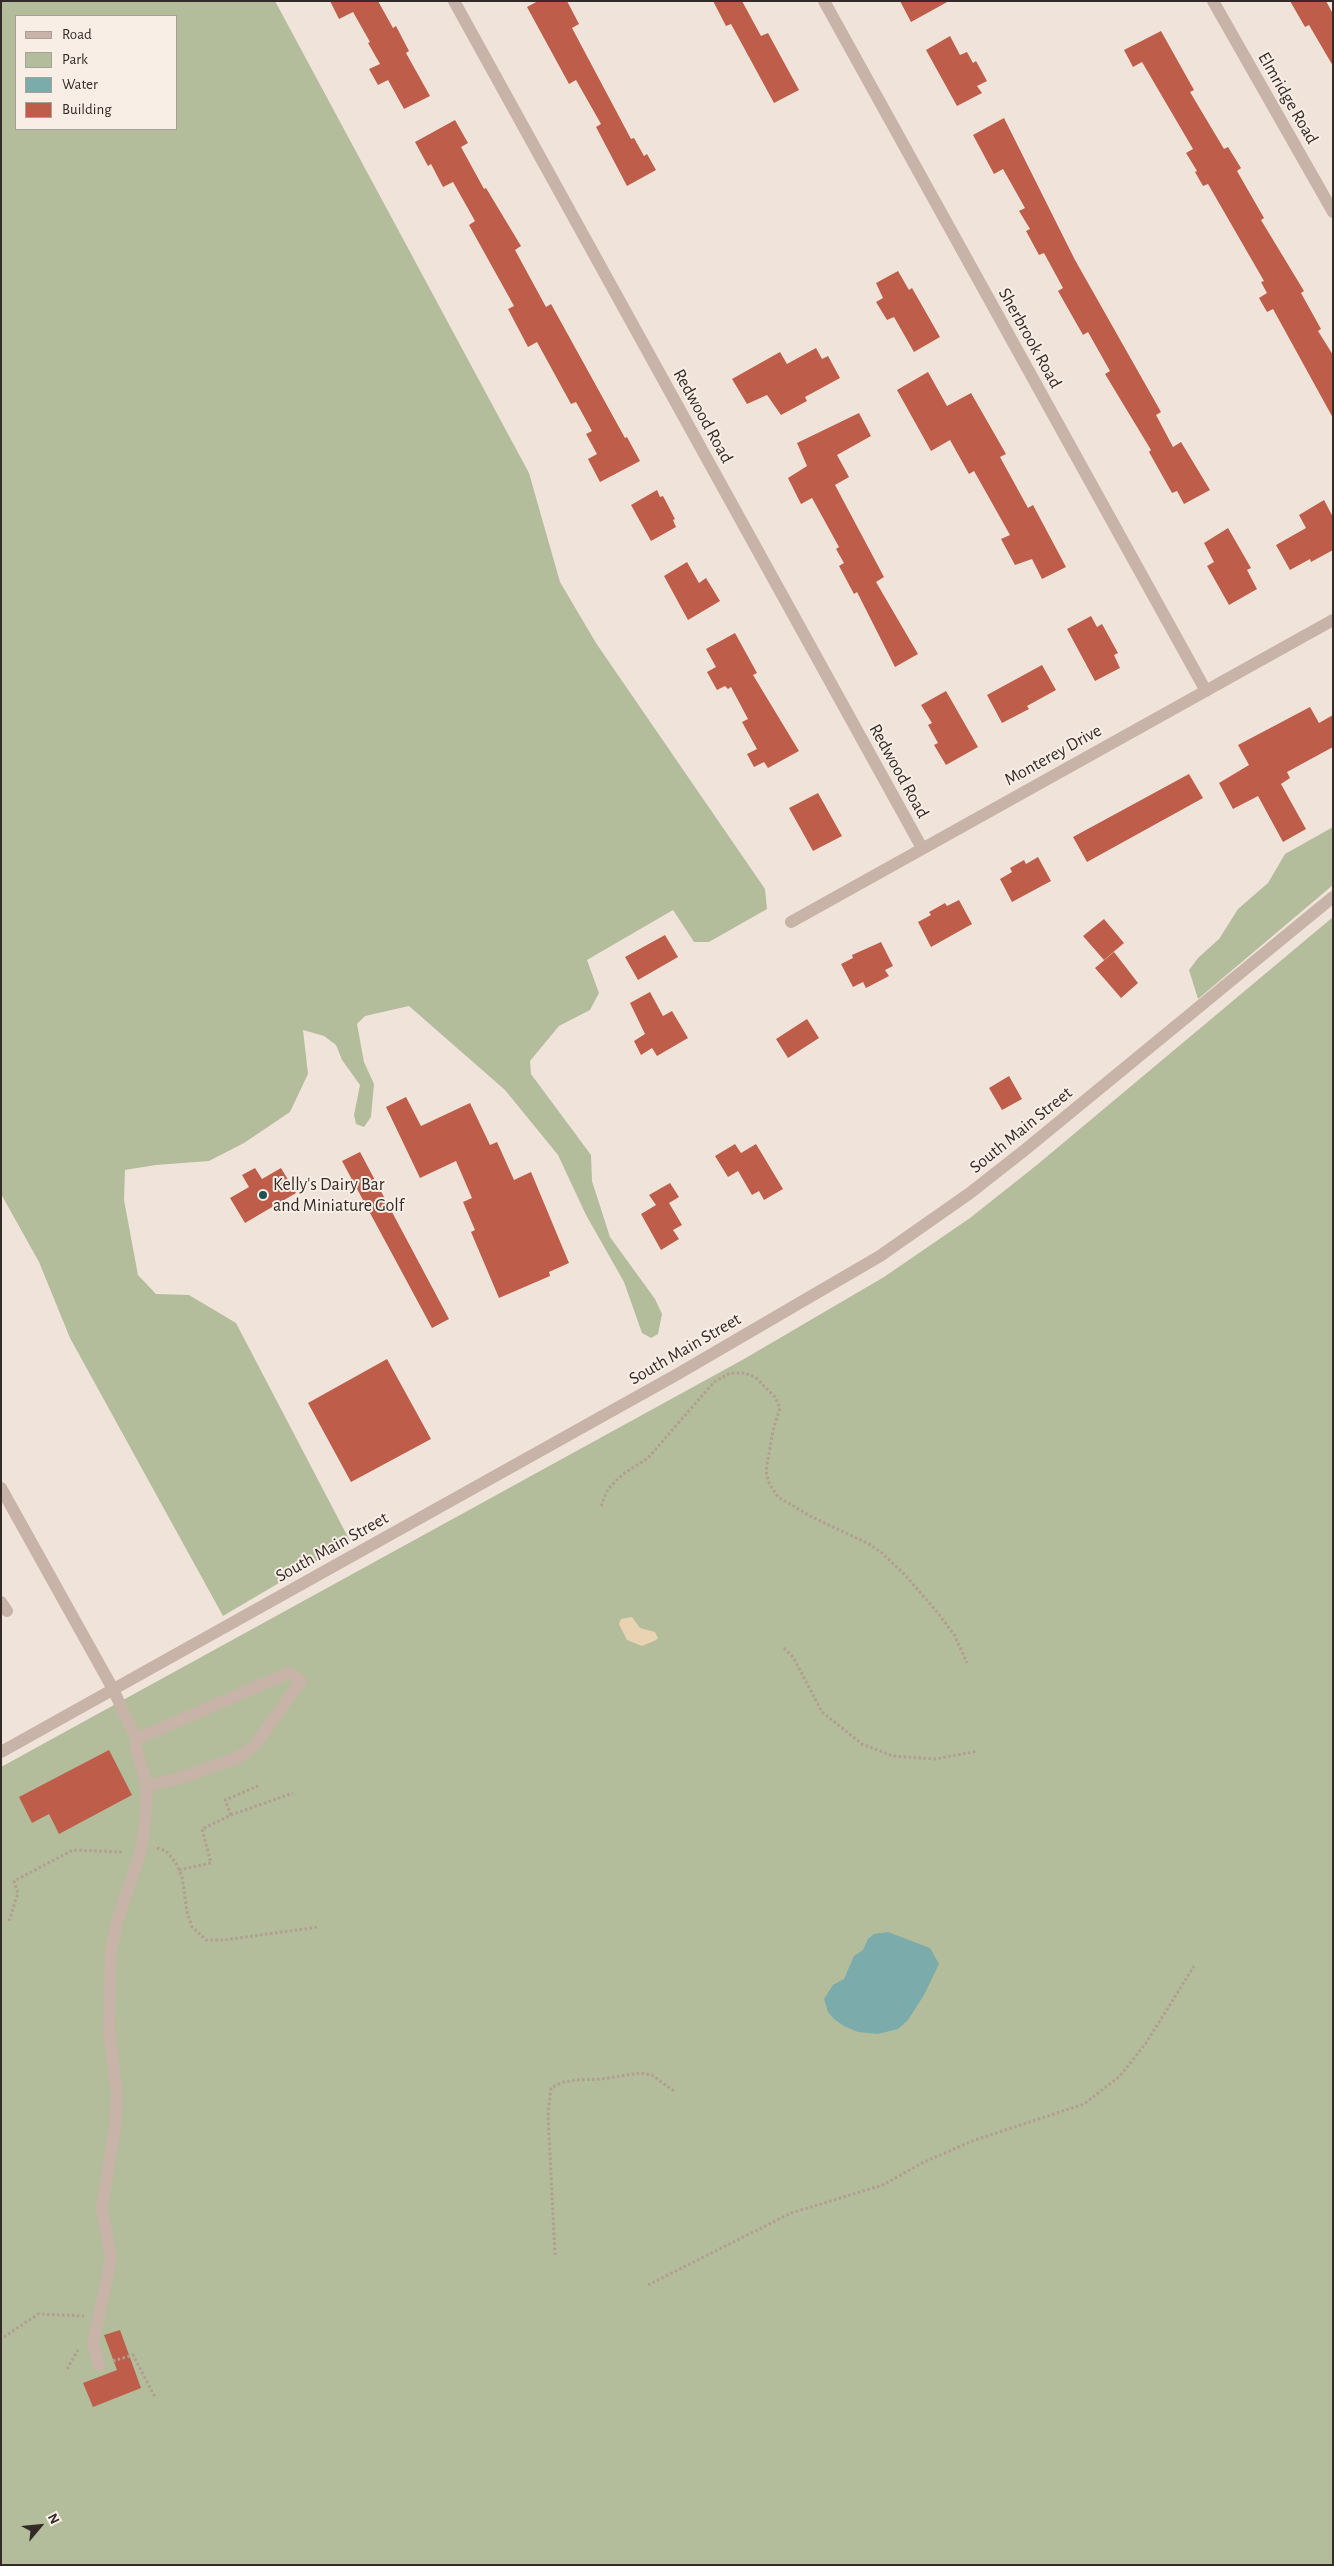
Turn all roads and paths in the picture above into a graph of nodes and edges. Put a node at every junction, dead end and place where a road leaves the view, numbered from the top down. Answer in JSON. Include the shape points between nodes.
{"nodes":[{"id":1,"x":454,"y":1,"type":"edge"},
{"id":2,"x":824,"y":1,"type":"edge"},
{"id":3,"x":1213,"y":1,"type":"edge"},
{"id":4,"x":1333,"y":212,"type":"edge"},
{"id":5,"x":1333,"y":620,"type":"edge"},
{"id":6,"x":1206,"y":691,"type":"junction"},
{"id":7,"x":922,"y":848,"type":"junction"},
{"id":8,"x":1333,"y":897,"type":"edge"},
{"id":9,"x":791,"y":922,"type":"dead end"},
{"id":10,"x":1,"y":1488,"type":"edge"},
{"id":11,"x":601,"y":1506,"type":"dead end"},
{"id":12,"x":784,"y":1648,"type":"dead end"},
{"id":13,"x":967,"y":1662,"type":"dead end"},
{"id":14,"x":113,"y":1689,"type":"junction"},
{"id":15,"x":136,"y":1738,"type":"junction"},
{"id":16,"x":978,"y":1751,"type":"dead end"},
{"id":17,"x":1,"y":1752,"type":"edge"},
{"id":18,"x":147,"y":1786,"type":"junction"},
{"id":19,"x":258,"y":1786,"type":"dead end"},
{"id":20,"x":293,"y":1793,"type":"dead end"},
{"id":21,"x":231,"y":1815,"type":"junction"},
{"id":22,"x":148,"y":1844,"type":"dead end"},
{"id":23,"x":127,"y":1852,"type":"dead end"},
{"id":24,"x":179,"y":1870,"type":"junction"},
{"id":25,"x":9,"y":1921,"type":"dead end"},
{"id":26,"x":319,"y":1927,"type":"dead end"},
{"id":27,"x":1194,"y":1966,"type":"dead end"},
{"id":28,"x":674,"y":2090,"type":"dead end"},
{"id":29,"x":555,"y":2255,"type":"dead end"},
{"id":30,"x":648,"y":2285,"type":"dead end"},
{"id":31,"x":88,"y":2316,"type":"dead end"},
{"id":32,"x":4,"y":2337,"type":"dead end"},
{"id":33,"x":104,"y":2363,"type":"joint"},
{"id":34,"x":155,"y":2397,"type":"dead end"}],
"edges":[{"from":1,"to":7,"type":"street","name":"Redwood Road"},
{"from":2,"to":6,"type":"street","name":"Sherbrook Road"},
{"from":3,"to":4,"type":"street","name":"Elmridge Road"},
{"from":5,"to":6,"type":"street","name":"Monterey Drive"},
{"from":6,"to":7,"type":"street","name":"Monterey Drive"},
{"from":7,"to":9,"type":"street","name":"Monterey Drive"},
{"from":8,"to":14,"type":"street","name":"South Main Street","via":[[1026,1149],[880,1256],[632,1400]]},
{"from":10,"to":14,"type":"street"},
{"from":11,"to":13,"type":"path","via":[[608,1489],[623,1474],[648,1458],[714,1382],[730,1373],[755,1377],[775,1397],[780,1408],[766,1471],[778,1497],[881,1552],[938,1613]]},
{"from":12,"to":16,"type":"path","via":[[793,1657],[822,1712],[862,1744],[893,1756],[935,1759]]},
{"from":14,"to":15,"type":"street"},
{"from":14,"to":17,"type":"street","name":"South Main Street"},
{"from":15,"to":18,"type":"street"},
{"from":15,"to":18,"type":"street","via":[[289,1673],[301,1681],[254,1746],[237,1758]]},
{"from":18,"to":33,"type":"street","via":[[140,1850],[111,1951],[108,2029],[116,2095],[115,2127],[102,2208],[111,2259],[93,2344]]},
{"from":19,"to":21,"type":"path","via":[[225,1800]]},
{"from":20,"to":21,"type":"path"},
{"from":21,"to":24,"type":"path","via":[[202,1829],[211,1863]]},
{"from":22,"to":24,"type":"path","via":[[166,1851]]},
{"from":23,"to":25,"type":"path","via":[[73,1850],[14,1880],[18,1893]]},
{"from":24,"to":26,"type":"path","via":[[192,1928],[206,1940]]},
{"from":27,"to":30,"type":"path","via":[[1146,2043],[1120,2076],[1084,2104],[972,2141],[883,2185],[791,2213]]},
{"from":28,"to":29,"type":"path","via":[[652,2075],[640,2073],[563,2082],[551,2088],[548,2115]]},
{"from":31,"to":32,"type":"path","via":[[38,2314]]},
{"from":33,"to":34,"type":"path","via":[[133,2355]]}]}
